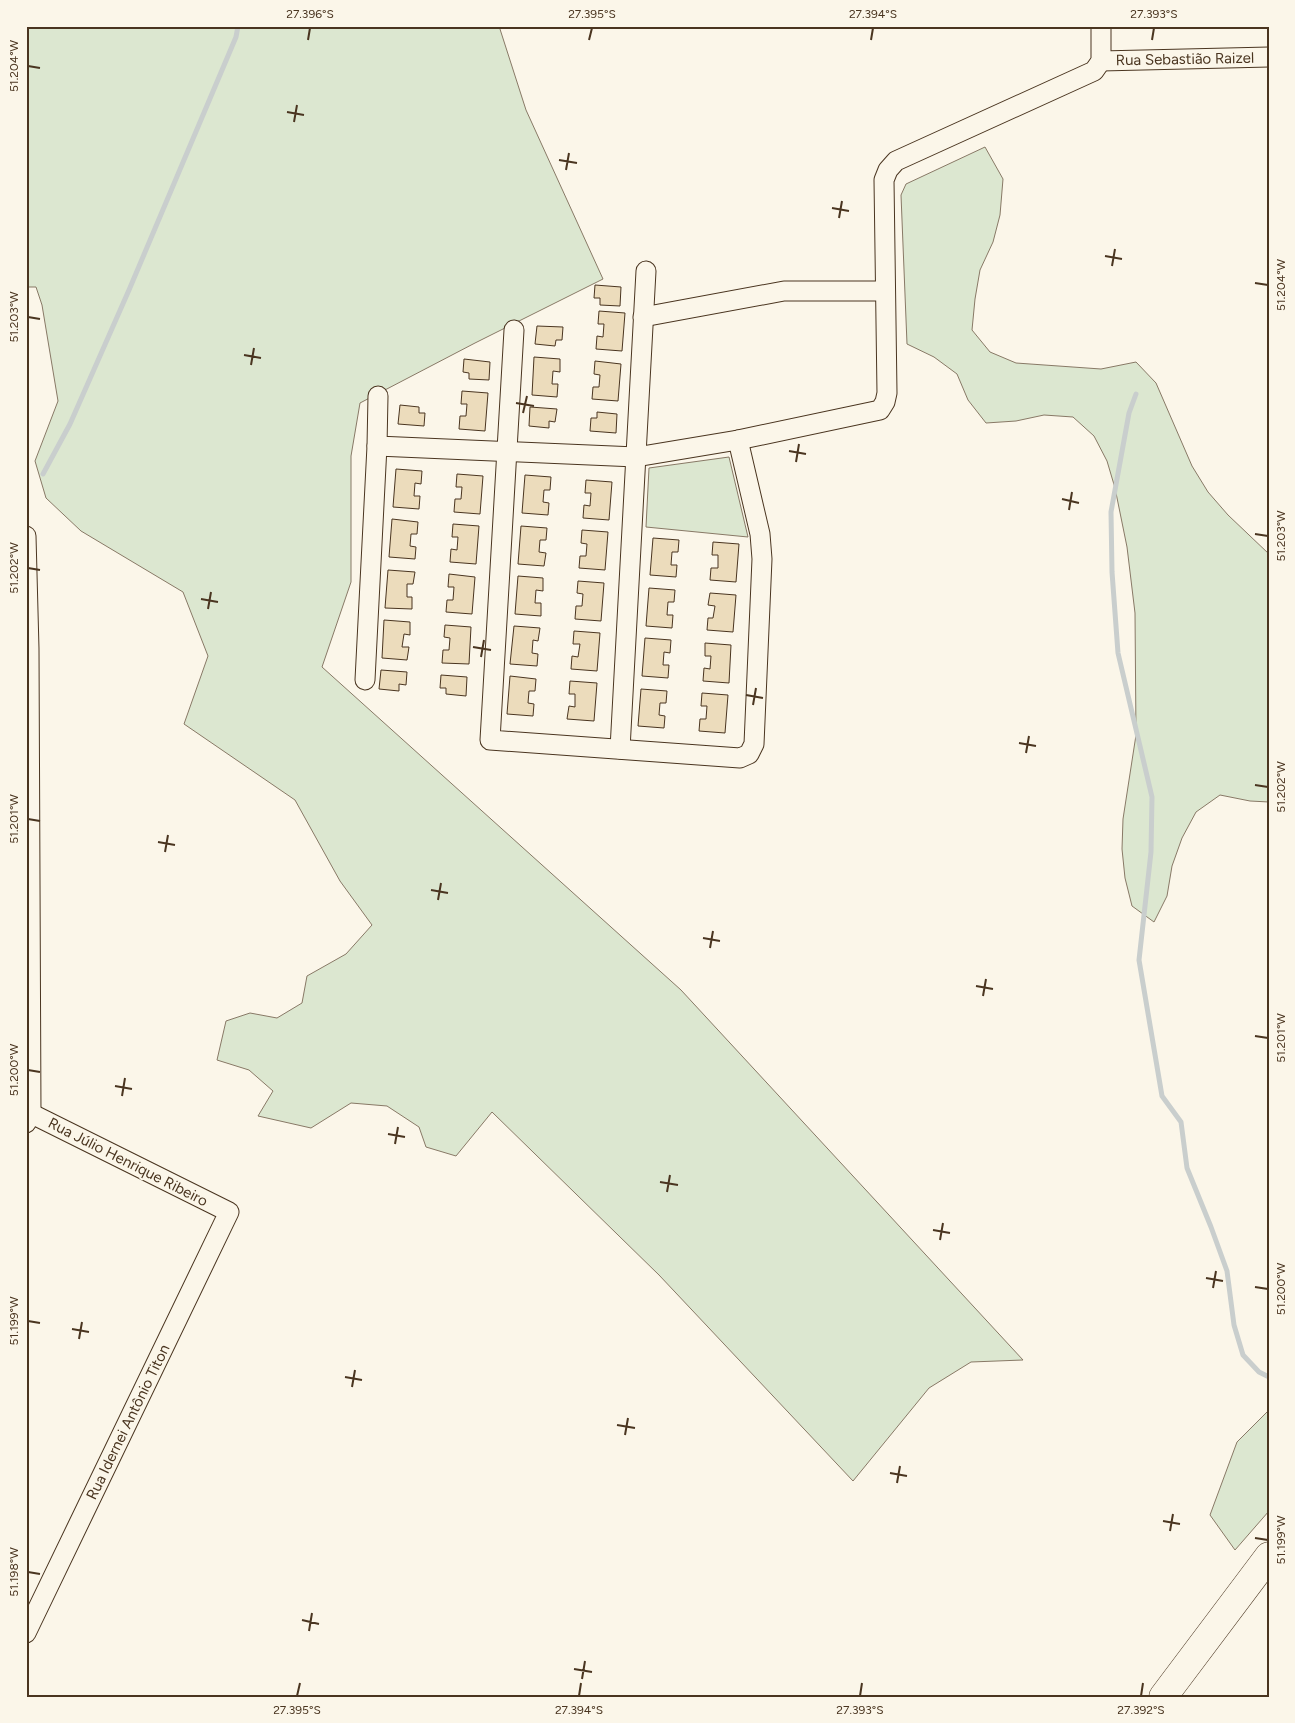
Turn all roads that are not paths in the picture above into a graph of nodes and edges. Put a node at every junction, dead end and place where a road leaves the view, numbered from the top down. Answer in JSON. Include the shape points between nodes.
{"nodes":[{"id":1,"x":1101,"y":26,"type":"edge"},
{"id":2,"x":1269,"y":57,"type":"edge"},
{"id":3,"x":1101,"y":61,"type":"junction"},
{"id":4,"x":646,"y":272,"type":"dead end"},
{"id":5,"x":885,"y":291,"type":"junction"},
{"id":6,"x":643,"y":317,"type":"junction"},
{"id":7,"x":514,"y":330,"type":"dead end"},
{"id":8,"x":378,"y":396,"type":"dead end"},
{"id":9,"x":738,"y":440,"type":"junction"},
{"id":10,"x":377,"y":446,"type":"junction"},
{"id":11,"x":506,"y":453,"type":"junction"},
{"id":12,"x":636,"y":457,"type":"junction"},
{"id":13,"x":26,"y":536,"type":"edge"},
{"id":14,"x":365,"y":680,"type":"dead end"},
{"id":15,"x":620,"y":749,"type":"junction"},
{"id":16,"x":28,"y":1116,"type":"edge"},
{"id":17,"x":229,"y":1212,"type":"joint"},
{"id":18,"x":1269,"y":1556,"type":"edge"},
{"id":19,"x":26,"y":1632,"type":"edge"},
{"id":20,"x":1163,"y":1697,"type":"edge"}],
"edges":[{"from":1,"to":3,"type":"street"},
{"from":2,"to":3,"type":"street","name":"Rua Sebastião Raizel"},
{"from":3,"to":5,"type":"street","via":[[1094,71],[896,161],[884,180]]},
{"from":4,"to":6,"type":"street"},
{"from":5,"to":6,"type":"street","via":[[784,291]]},
{"from":5,"to":9,"type":"street","via":[[887,393],[880,410]]},
{"from":6,"to":12,"type":"street"},
{"from":7,"to":11,"type":"street"},
{"from":8,"to":10,"type":"street"},
{"from":9,"to":12,"type":"street"},
{"from":9,"to":15,"type":"street","via":[[760,534],[762,559],[754,744],[749,754],[740,758]]},
{"from":10,"to":11,"type":"street"},
{"from":10,"to":14,"type":"street"},
{"from":11,"to":12,"type":"street"},
{"from":11,"to":15,"type":"street","via":[[490,740]]},
{"from":12,"to":15,"type":"street"},
{"from":13,"to":16,"type":"street","via":[[30,649]]},
{"from":16,"to":17,"type":"street","name":"Rua Júlio Henrique Ribeiro"},
{"from":17,"to":19,"type":"street","name":"Rua Idernei Antônio Titon"},
{"from":18,"to":20,"type":"highway"}]}
